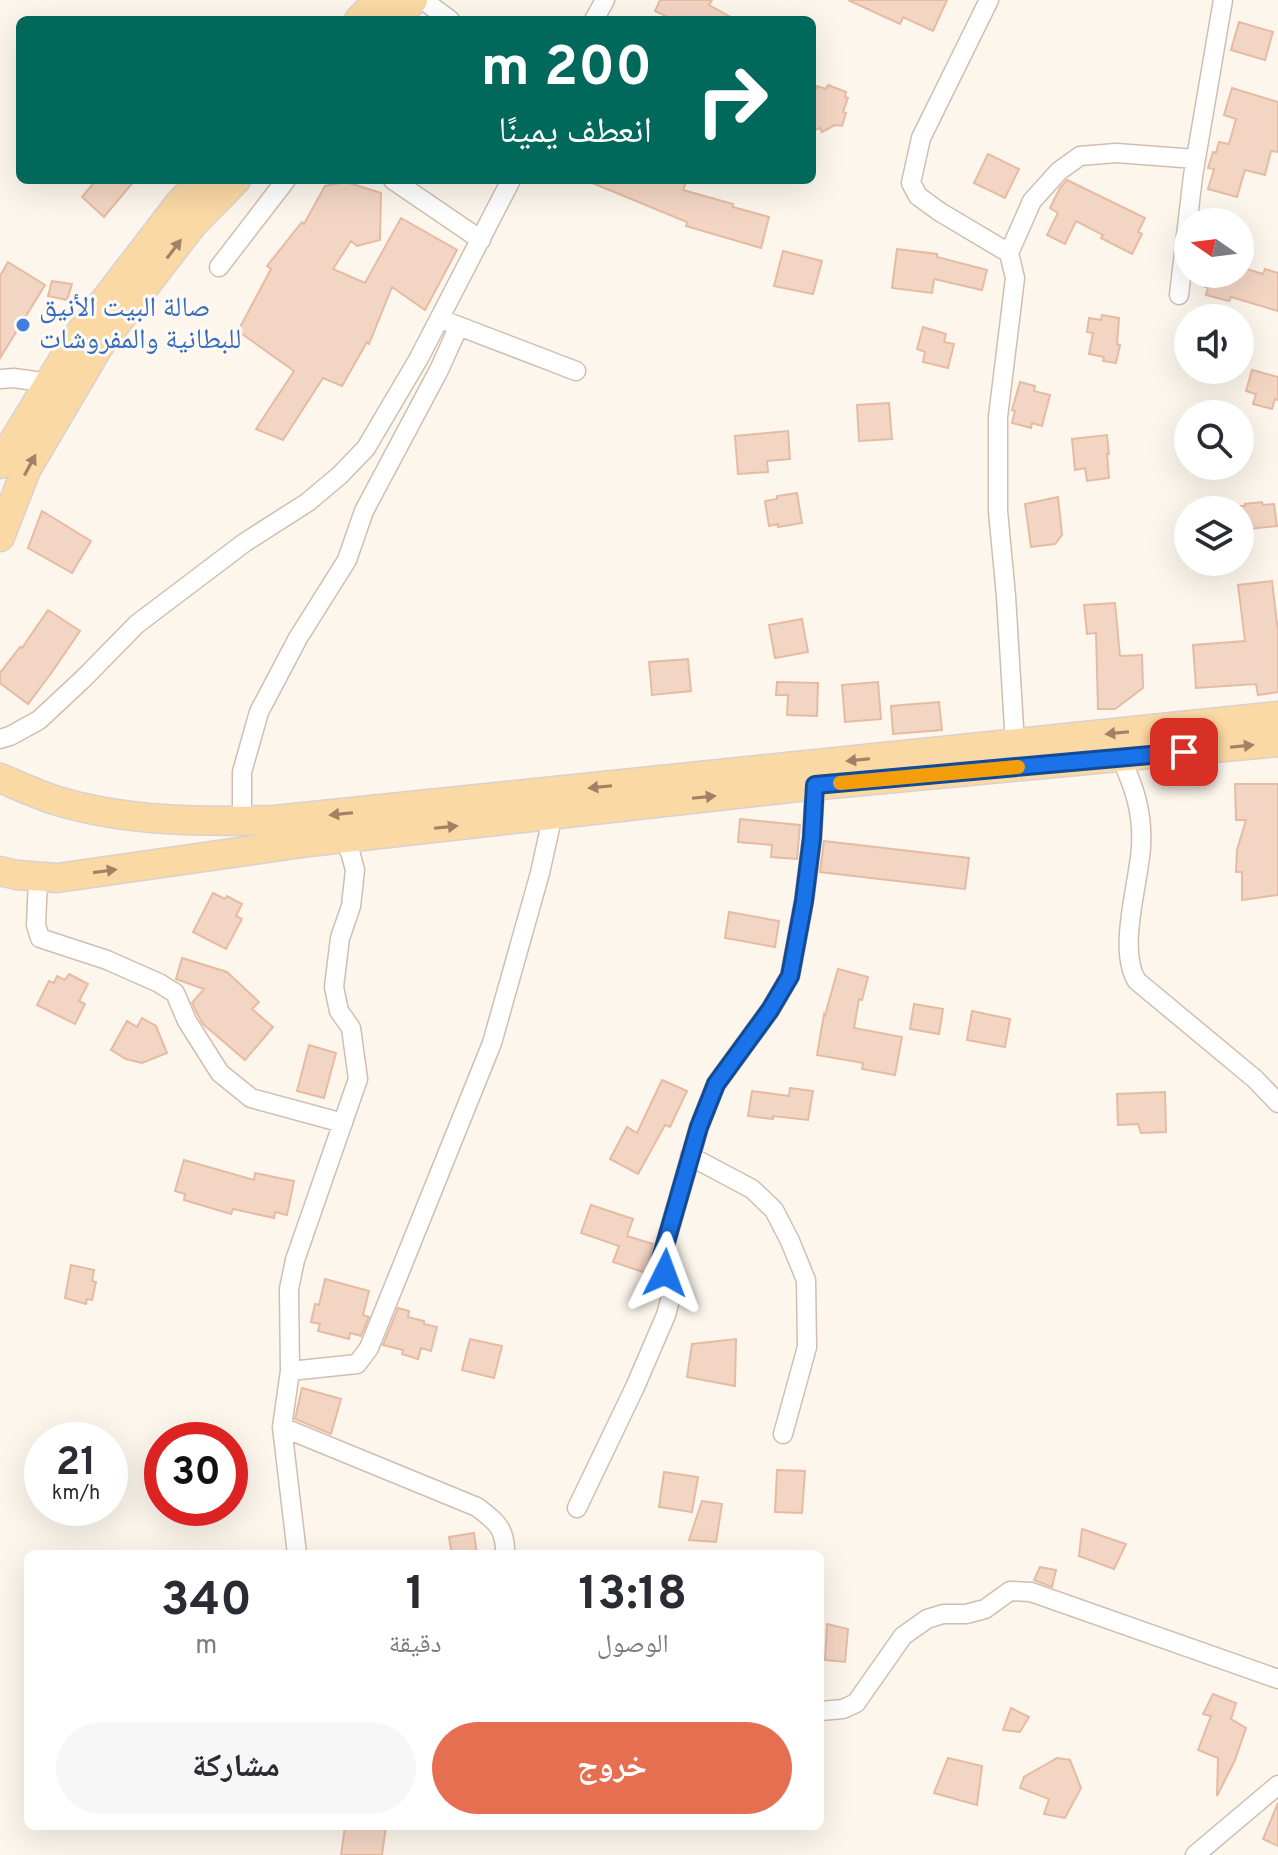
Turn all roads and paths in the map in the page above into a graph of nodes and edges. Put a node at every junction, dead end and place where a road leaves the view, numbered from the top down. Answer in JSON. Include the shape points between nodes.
{"nodes":[{"id":1,"x":379,"y":0,"type":"edge"},
{"id":2,"x":413,"y":0,"type":"edge"},
{"id":3,"x":423,"y":0,"type":"edge"},
{"id":4,"x":989,"y":0,"type":"edge"},
{"id":5,"x":1223,"y":0,"type":"edge"},
{"id":6,"x":363,"y":16,"type":"edge"},
{"id":7,"x":398,"y":16,"type":"edge"},
{"id":8,"x":445,"y":16,"type":"edge"},
{"id":9,"x":1196,"y":159,"type":"junction"},
{"id":10,"x":198,"y":184,"type":"edge"},
{"id":11,"x":232,"y":184,"type":"edge"},
{"id":12,"x":283,"y":184,"type":"edge"},
{"id":13,"x":399,"y":184,"type":"edge"},
{"id":14,"x":509,"y":184,"type":"edge"},
{"id":15,"x":481,"y":240,"type":"junction"},
{"id":16,"x":1009,"y":253,"type":"junction"},
{"id":17,"x":219,"y":267,"type":"dead end"},
{"id":18,"x":1179,"y":295,"type":"dead end"},
{"id":19,"x":440,"y":318,"type":"junction"},
{"id":20,"x":458,"y":328,"type":"junction"},
{"id":21,"x":576,"y":371,"type":"dead end"},
{"id":22,"x":0,"y":379,"type":"edge"},
{"id":23,"x":49,"y":383,"type":"junction"},
{"id":24,"x":0,"y":464,"type":"edge"},
{"id":25,"x":0,"y":537,"type":"edge"},
{"id":26,"x":1278,"y":716,"type":"edge"},
{"id":27,"x":0,"y":739,"type":"edge"},
{"id":28,"x":1278,"y":742,"type":"edge"},
{"id":29,"x":1015,"y":744,"type":"junction"},
{"id":30,"x":1121,"y":758,"type":"junction"},
{"id":31,"x":0,"y":767,"type":"edge"},
{"id":32,"x":0,"y":778,"type":"edge"},
{"id":33,"x":815,"y":785,"type":"junction"},
{"id":34,"x":27,"y":790,"type":"junction"},
{"id":35,"x":553,"y":814,"type":"junction"},
{"id":36,"x":242,"y":821,"type":"junction"},
{"id":37,"x":308,"y":830,"type":"junction"},
{"id":38,"x":344,"y":838,"type":"junction"},
{"id":39,"x":0,"y":871,"type":"edge"},
{"id":40,"x":48,"y":878,"type":"junction"},
{"id":41,"x":0,"y":884,"type":"edge"},
{"id":42,"x":1278,"y":1103,"type":"edge"},
{"id":43,"x":343,"y":1123,"type":"junction"},
{"id":44,"x":690,"y":1156,"type":"junction"},
{"id":45,"x":290,"y":1371,"type":"junction"},
{"id":46,"x":282,"y":1427,"type":"junction"},
{"id":47,"x":783,"y":1434,"type":"dead end"},
{"id":48,"x":577,"y":1508,"type":"dead end"},
{"id":49,"x":297,"y":1550,"type":"edge"},
{"id":50,"x":505,"y":1550,"type":"edge"},
{"id":51,"x":1278,"y":1679,"type":"edge"},
{"id":52,"x":824,"y":1711,"type":"edge"},
{"id":53,"x":1278,"y":1785,"type":"edge"},
{"id":54,"x":1195,"y":1855,"type":"edge"}],
"edges":[{"from":1,"to":6,"type":"main road"},
{"from":2,"to":7,"type":"main road"},
{"from":3,"to":8,"type":"street"},
{"from":4,"to":16,"type":"street","via":[[921,138],[911,183],[918,196],[940,212]]},
{"from":5,"to":9,"type":"street"},
{"from":9,"to":16,"type":"street","via":[[1080,156],[1032,201]]},
{"from":9,"to":18,"type":"street"},
{"from":10,"to":23,"type":"main road","via":[[77,337]]},
{"from":25,"to":11,"type":"main road","one_way":true,"via":[[26,470],[99,346],[192,225]]},
{"from":12,"to":17,"type":"street"},
{"from":13,"to":15,"type":"street"},
{"from":14,"to":15,"type":"street"},
{"from":15,"to":19,"type":"street"},
{"from":16,"to":29,"type":"street","via":[[1015,278],[998,417],[998,511]]},
{"from":19,"to":20,"type":"street"},
{"from":19,"to":27,"type":"street","via":[[366,448],[340,475],[137,624],[39,720]]},
{"from":20,"to":21,"type":"street"},
{"from":20,"to":36,"type":"street","via":[[364,511],[347,560],[259,712],[242,772]]},
{"from":22,"to":23,"type":"street"},
{"from":23,"to":24,"type":"main road"},
{"from":26,"to":29,"type":"main road","one_way":true},
{"from":30,"to":28,"type":"main road","one_way":true},
{"from":29,"to":37,"type":"main road","one_way":true},
{"from":30,"to":33,"type":"main road"},
{"from":30,"to":42,"type":"street","via":[[1134,786],[1141,824],[1130,927],[1132,973]]},
{"from":31,"to":34,"type":"main road"},
{"from":32,"to":34,"type":"main road"},
{"from":35,"to":33,"type":"main road","one_way":true},
{"from":33,"to":44,"type":"street","via":[[790,976],[716,1084]]},
{"from":34,"to":36,"type":"main road","via":[[116,814]]},
{"from":38,"to":35,"type":"main road","one_way":true},
{"from":35,"to":45,"type":"street","via":[[492,1043],[369,1348],[357,1364]]},
{"from":36,"to":37,"type":"main road"},
{"from":37,"to":38,"type":"main road"},
{"from":40,"to":37,"type":"main road","one_way":true},
{"from":38,"to":43,"type":"street","via":[[355,870],[334,987],[339,1011],[351,1028],[358,1079]]},
{"from":39,"to":40,"type":"main road"},
{"from":40,"to":41,"type":"main road"},
{"from":40,"to":43,"type":"street","via":[[36,925],[40,938],[107,960],[175,993],[220,1073],[251,1098]]},
{"from":43,"to":45,"type":"street","via":[[295,1260],[289,1289]]},
{"from":44,"to":47,"type":"street","via":[[752,1189],[774,1210],[806,1280],[807,1347]]},
{"from":44,"to":48,"type":"street","via":[[661,1259],[672,1293],[666,1315]]},
{"from":45,"to":46,"type":"street"},
{"from":46,"to":49,"type":"street"},
{"from":46,"to":50,"type":"street","via":[[477,1507],[502,1529]]},
{"from":51,"to":52,"type":"street","via":[[1031,1592],[1010,1591],[985,1609],[927,1619],[903,1636],[856,1703]]},
{"from":53,"to":54,"type":"street"}]}
